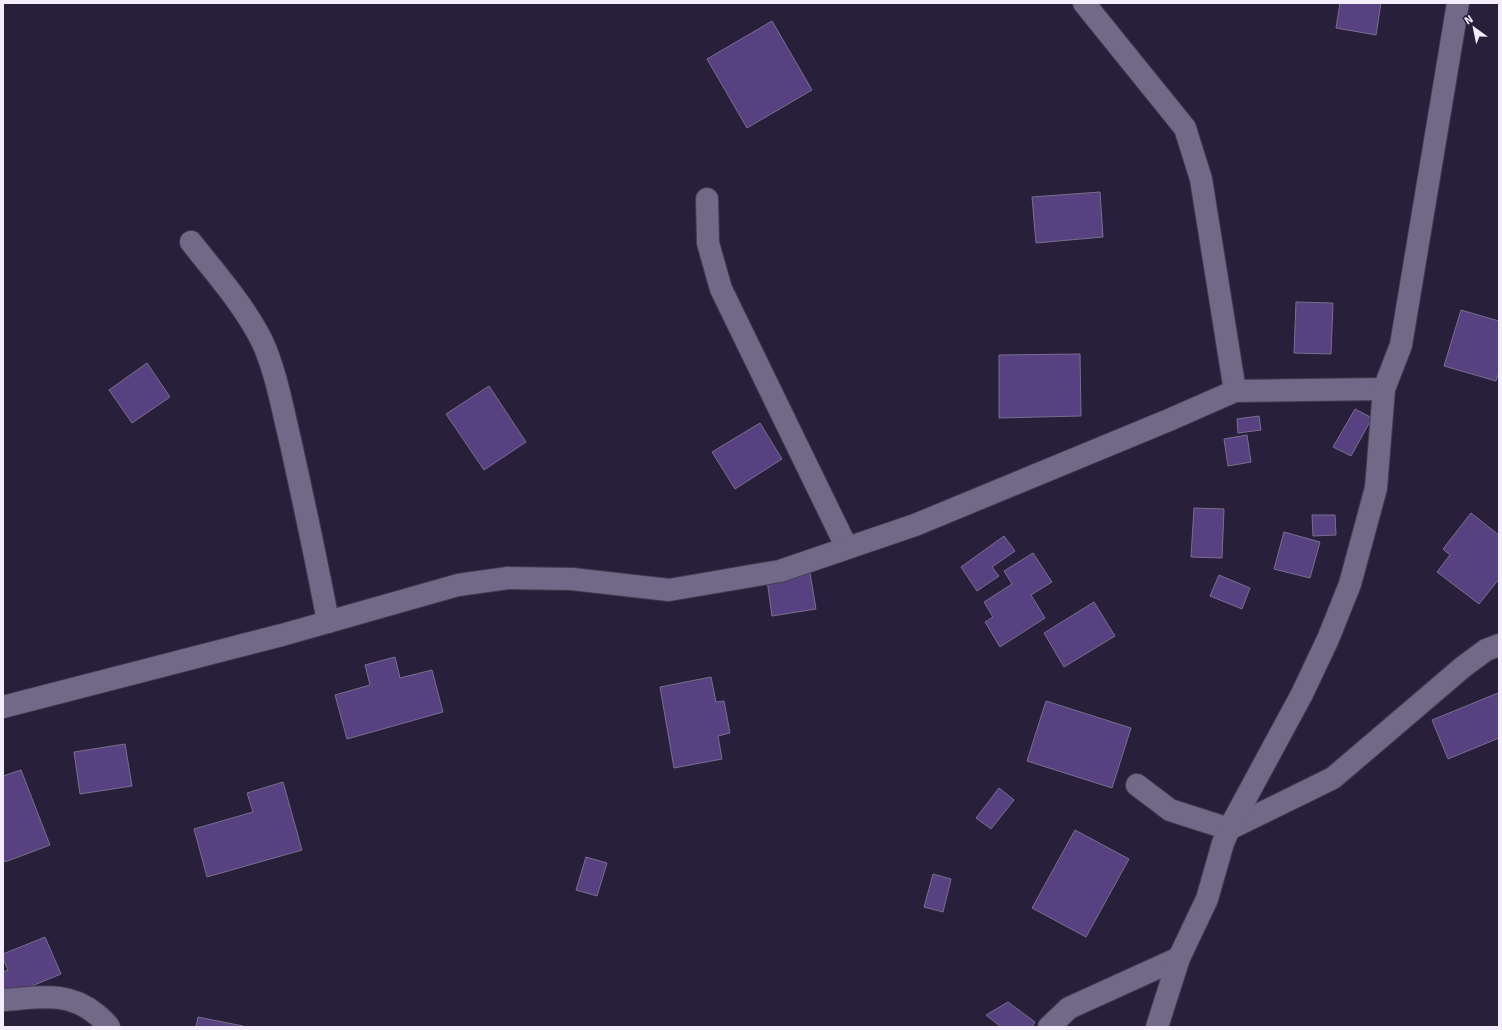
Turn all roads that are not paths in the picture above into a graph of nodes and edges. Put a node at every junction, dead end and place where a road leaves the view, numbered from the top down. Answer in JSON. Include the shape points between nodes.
{"nodes":[{"id":1,"x":1084,"y":3,"type":"edge"},
{"id":2,"x":1458,"y":3,"type":"edge"},
{"id":3,"x":706,"y":199,"type":"dead end"},
{"id":4,"x":191,"y":242,"type":"dead end"},
{"id":5,"x":1384,"y":389,"type":"junction"},
{"id":6,"x":1234,"y":391,"type":"junction"},
{"id":7,"x":846,"y":548,"type":"junction"},
{"id":8,"x":328,"y":622,"type":"junction"},
{"id":9,"x":1499,"y":645,"type":"edge"},
{"id":10,"x":3,"y":707,"type":"edge"},
{"id":11,"x":1137,"y":785,"type":"dead end"},
{"id":12,"x":1229,"y":829,"type":"junction"},
{"id":13,"x":1179,"y":958,"type":"junction"},
{"id":14,"x":3,"y":1000,"type":"edge"},
{"id":15,"x":109,"y":1027,"type":"edge"},
{"id":16,"x":1049,"y":1027,"type":"edge"},
{"id":17,"x":1156,"y":1027,"type":"edge"}],
"edges":[{"from":1,"to":6,"type":"street","via":[[1185,128],[1201,179]]},
{"from":2,"to":5,"type":"street","via":[[1401,345]]},
{"from":3,"to":7,"type":"street","via":[[708,243],[721,289]]},
{"from":4,"to":8,"type":"street","via":[[250,318],[263,343],[284,414],[313,541]]},
{"from":5,"to":6,"type":"street"},
{"from":5,"to":12,"type":"street","via":[[1376,488],[1350,584],[1302,694]]},
{"from":6,"to":7,"type":"street","via":[[915,525]]},
{"from":7,"to":8,"type":"street","via":[[780,571],[669,590],[572,579],[508,578],[458,585]]},
{"from":8,"to":10,"type":"street"},
{"from":9,"to":12,"type":"street","via":[[1486,650],[1463,667],[1333,778]]},
{"from":11,"to":12,"type":"street","via":[[1170,810]]},
{"from":12,"to":13,"type":"street","via":[[1207,899]]},
{"from":13,"to":16,"type":"street","via":[[1069,1008]]},
{"from":13,"to":17,"type":"street"},
{"from":14,"to":15,"type":"street","via":[[61,997],[85,1005]]}]}
